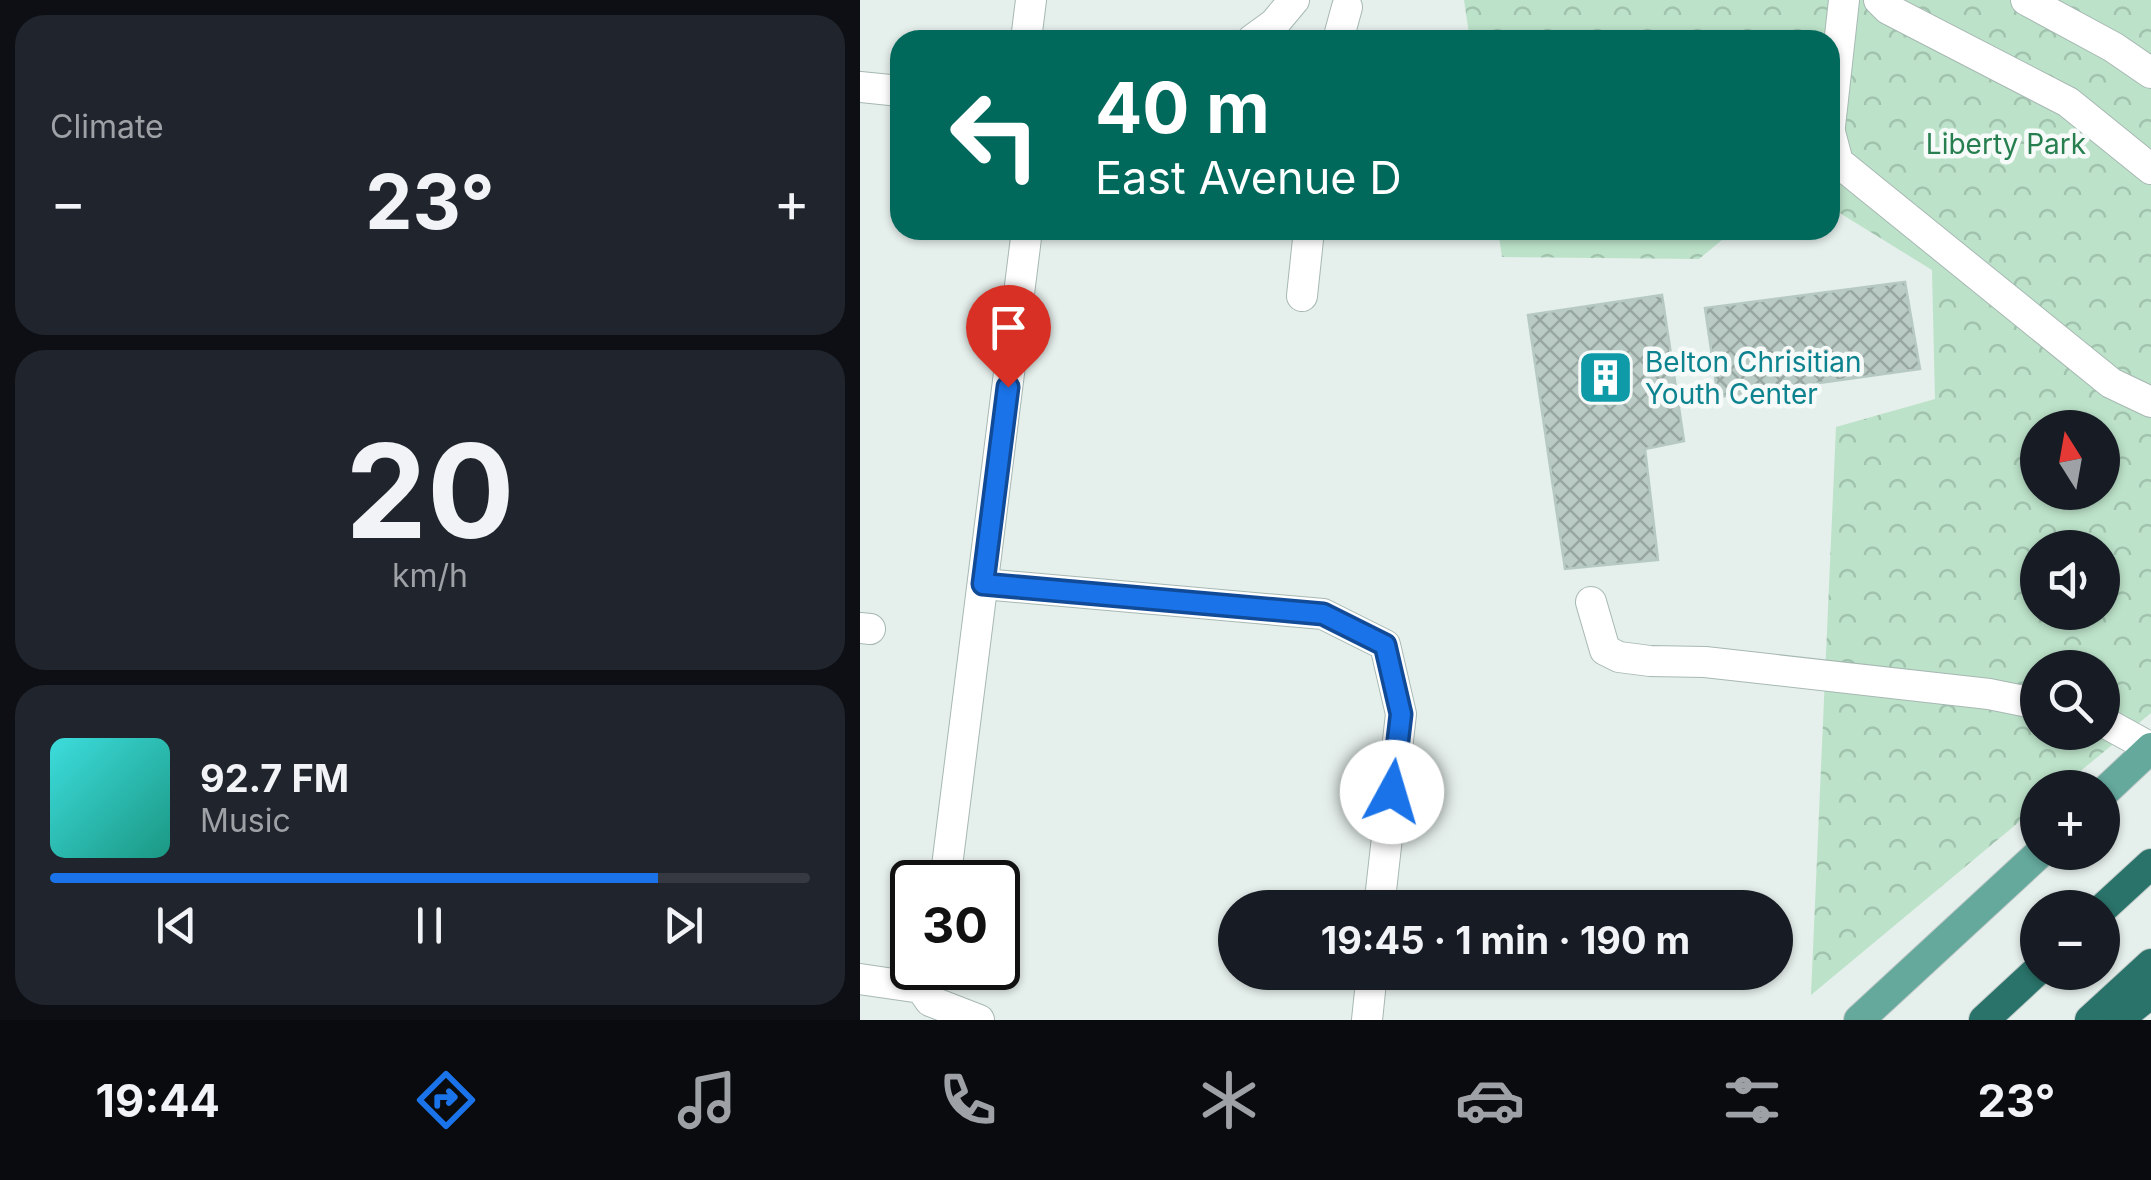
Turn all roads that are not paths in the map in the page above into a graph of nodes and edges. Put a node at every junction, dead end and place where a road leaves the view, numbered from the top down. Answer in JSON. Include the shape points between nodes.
{"nodes":[{"id":1,"x":1032,"y":0,"type":"edge"},
{"id":2,"x":1294,"y":0,"type":"edge"},
{"id":3,"x":1844,"y":0,"type":"edge"},
{"id":4,"x":1879,"y":0,"type":"edge"},
{"id":5,"x":2026,"y":0,"type":"edge"},
{"id":6,"x":1346,"y":7,"type":"dead end"},
{"id":7,"x":1028,"y":30,"type":"edge"},
{"id":8,"x":1273,"y":30,"type":"edge"},
{"id":9,"x":1340,"y":30,"type":"edge"},
{"id":10,"x":1840,"y":37,"type":"edge"},
{"id":11,"x":2151,"y":73,"type":"edge"},
{"id":12,"x":860,"y":87,"type":"edge"},
{"id":13,"x":890,"y":90,"type":"edge"},
{"id":14,"x":1840,"y":164,"type":"edge"},
{"id":15,"x":2151,"y":168,"type":"edge"},
{"id":16,"x":1027,"y":240,"type":"edge"},
{"id":17,"x":1308,"y":240,"type":"edge"},
{"id":18,"x":1302,"y":296,"type":"dead end"},
{"id":19,"x":2145,"y":390,"type":"edge"},
{"id":20,"x":983,"y":584,"type":"junction"},
{"id":21,"x":1591,"y":602,"type":"dead end"},
{"id":22,"x":2020,"y":700,"type":"edge"},
{"id":23,"x":2120,"y":732,"type":"edge"},
{"id":24,"x":2151,"y":748,"type":"edge"},
{"id":25,"x":2120,"y":777,"type":"edge"},
{"id":26,"x":948,"y":860,"type":"edge"},
{"id":27,"x":2151,"y":864,"type":"edge"},
{"id":28,"x":2021,"y":870,"type":"edge"},
{"id":29,"x":1381,"y":890,"type":"edge"},
{"id":30,"x":2120,"y":892,"type":"edge"},
{"id":31,"x":2151,"y":964,"type":"edge"},
{"id":32,"x":860,"y":978,"type":"edge"},
{"id":33,"x":2020,"y":987,"type":"edge"},
{"id":34,"x":1370,"y":990,"type":"edge"},
{"id":35,"x":2151,"y":993,"type":"edge"},
{"id":36,"x":928,"y":1010,"type":"edge"},
{"id":37,"x":979,"y":1020,"type":"edge"},
{"id":38,"x":1367,"y":1020,"type":"edge"},
{"id":39,"x":1860,"y":1020,"type":"edge"},
{"id":40,"x":1984,"y":1020,"type":"edge"},
{"id":41,"x":2090,"y":1020,"type":"edge"},
{"id":42,"x":2118,"y":1020,"type":"edge"}],
"edges":[{"from":1,"to":7,"type":"street"},
{"from":2,"to":8,"type":"street"},
{"from":3,"to":10,"type":"street"},
{"from":4,"to":15,"type":"street","via":[[2068,102]]},
{"from":5,"to":11,"type":"street"},
{"from":6,"to":9,"type":"street"},
{"from":12,"to":13,"type":"street"},
{"from":14,"to":19,"type":"street","via":[[2110,383]]},
{"from":16,"to":20,"type":"street"},
{"from":17,"to":18,"type":"street"},
{"from":20,"to":26,"type":"street"},
{"from":20,"to":29,"type":"street","via":[[1323,614],[1385,645],[1401,714]]},
{"from":21,"to":22,"type":"street","via":[[1605,650],[1619,657]]},
{"from":23,"to":24,"type":"street"},
{"from":24,"to":25,"type":"main road"},
{"from":27,"to":30,"type":"highway"},
{"from":28,"to":39,"type":"main road"},
{"from":31,"to":41,"type":"highway"},
{"from":32,"to":36,"type":"street","via":[[921,988]]},
{"from":33,"to":40,"type":"highway"},
{"from":34,"to":38,"type":"street"},
{"from":35,"to":42,"type":"highway"},
{"from":36,"to":37,"type":"street"}]}
